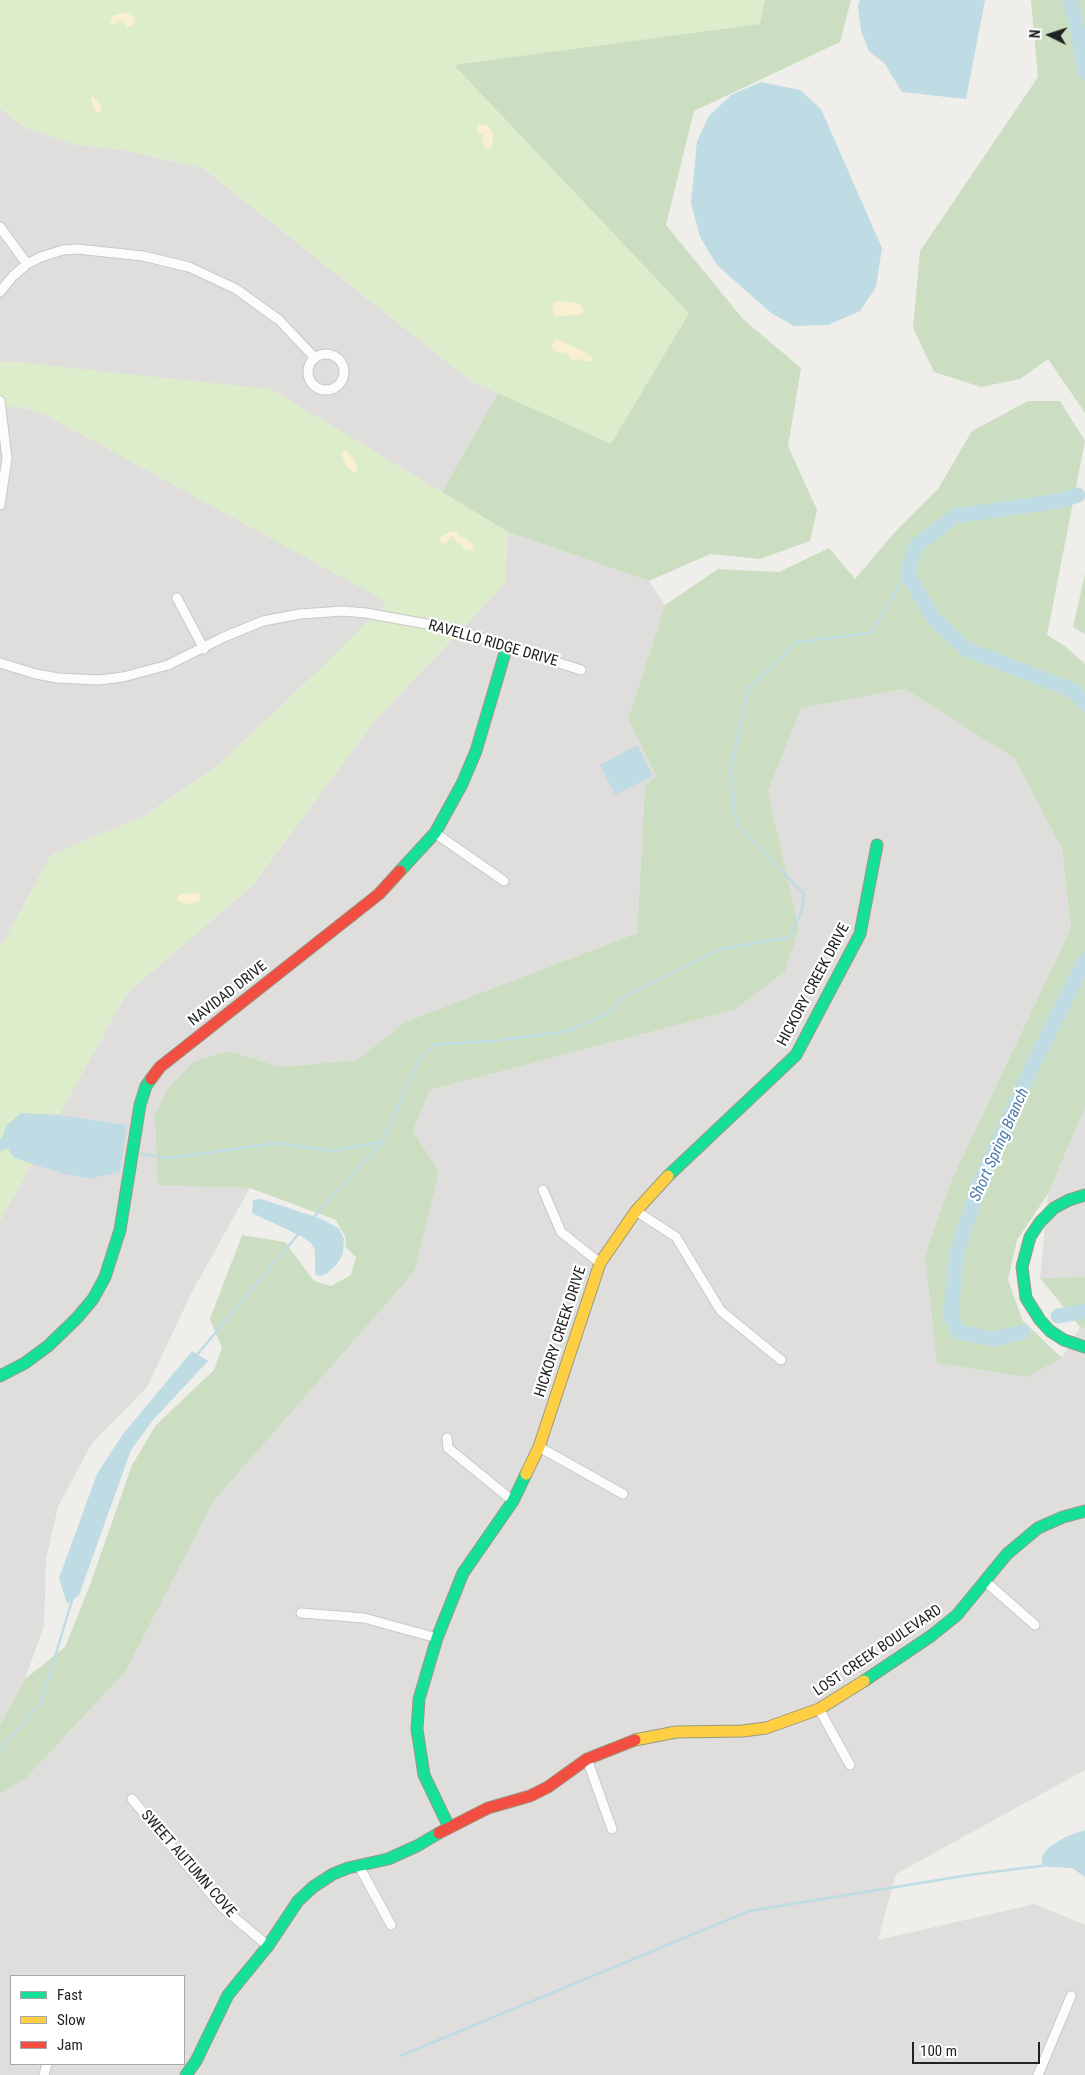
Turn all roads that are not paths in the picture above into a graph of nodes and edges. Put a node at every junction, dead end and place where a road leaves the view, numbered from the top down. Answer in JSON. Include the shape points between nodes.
{"nodes":[{"id":1,"x":0,"y":227,"type":"edge"},
{"id":2,"x":27,"y":264,"type":"junction"},
{"id":3,"x":0,"y":292,"type":"edge"},
{"id":4,"x":315,"y":358,"type":"junction"},
{"id":5,"x":0,"y":402,"type":"edge"},
{"id":6,"x":0,"y":505,"type":"edge"},
{"id":7,"x":177,"y":598,"type":"dead end"},
{"id":8,"x":507,"y":646,"type":"junction"},
{"id":9,"x":204,"y":648,"type":"junction"},
{"id":10,"x":0,"y":663,"type":"edge"},
{"id":11,"x":581,"y":670,"type":"dead end"},
{"id":12,"x":435,"y":833,"type":"junction"},
{"id":13,"x":877,"y":845,"type":"dead end"},
{"id":14,"x":504,"y":881,"type":"dead end"},
{"id":15,"x":543,"y":1190,"type":"dead end"},
{"id":16,"x":1085,"y":1195,"type":"edge"},
{"id":17,"x":636,"y":1211,"type":"junction"},
{"id":18,"x":600,"y":1263,"type":"junction"},
{"id":19,"x":1085,"y":1346,"type":"edge"},
{"id":20,"x":781,"y":1360,"type":"dead end"},
{"id":21,"x":0,"y":1376,"type":"edge"},
{"id":22,"x":447,"y":1438,"type":"dead end"},
{"id":23,"x":539,"y":1447,"type":"junction"},
{"id":24,"x":623,"y":1494,"type":"dead end"},
{"id":25,"x":513,"y":1501,"type":"junction"},
{"id":26,"x":1085,"y":1511,"type":"edge"},
{"id":27,"x":986,"y":1582,"type":"junction"},
{"id":28,"x":301,"y":1613,"type":"dead end"},
{"id":29,"x":1035,"y":1625,"type":"dead end"},
{"id":30,"x":437,"y":1638,"type":"junction"},
{"id":31,"x":819,"y":1709,"type":"junction"},
{"id":32,"x":587,"y":1759,"type":"junction"},
{"id":33,"x":850,"y":1766,"type":"dead end"},
{"id":34,"x":132,"y":1799,"type":"dead end"},
{"id":35,"x":449,"y":1827,"type":"junction"},
{"id":36,"x":612,"y":1829,"type":"dead end"},
{"id":37,"x":359,"y":1866,"type":"junction"},
{"id":38,"x":391,"y":1926,"type":"dead end"},
{"id":39,"x":268,"y":1946,"type":"junction"},
{"id":40,"x":1071,"y":1996,"type":"dead end"},
{"id":41,"x":186,"y":2075,"type":"edge"},
{"id":42,"x":1038,"y":2075,"type":"edge"}],
"edges":[{"from":1,"to":2,"type":"street"},
{"from":2,"to":3,"type":"street"},
{"from":2,"to":4,"type":"street","via":[[53,253],[77,249],[142,256],[189,267],[216,278],[255,301],[296,336]]},
{"from":4,"to":4,"type":"street","via":[[308,374],[313,385],[323,390],[334,388],[343,374],[341,363],[326,354]]},
{"from":5,"to":6,"type":"street","via":[[7,458]]},
{"from":7,"to":9,"type":"street"},
{"from":8,"to":9,"type":"street","name":"RAVELLO RIDGE DRIVE","via":[[454,629],[343,611],[263,621]]},
{"from":8,"to":11,"type":"street","name":"RAVELLO RIDGE DRIVE"},
{"from":8,"to":12,"type":"street","name":"NAVIDAD DRIVE","via":[[476,751]]},
{"from":9,"to":10,"type":"street","name":"RAVELLO RIDGE DRIVE","via":[[146,672],[99,680],[58,678]]},
{"from":12,"to":14,"type":"street"},
{"from":12,"to":21,"type":"street","name":"NAVIDAD DRIVE","via":[[380,894],[160,1067],[146,1086],[140,1105],[120,1230],[105,1277],[93,1299],[48,1346]]},
{"from":13,"to":17,"type":"street","name":"HICKORY CREEK DRIVE","via":[[860,934],[796,1055],[677,1167]]},
{"from":15,"to":18,"type":"street","via":[[560,1232]]},
{"from":16,"to":19,"type":"street","via":[[1054,1208],[1040,1222],[1030,1237],[1022,1267],[1026,1298],[1040,1320],[1064,1340]]},
{"from":17,"to":18,"type":"street","name":"HICKORY CREEK DRIVE"},
{"from":17,"to":20,"type":"street","via":[[676,1237],[721,1311]]},
{"from":18,"to":23,"type":"street","name":"HICKORY CREEK DRIVE"},
{"from":22,"to":25,"type":"street","via":[[448,1448]]},
{"from":23,"to":24,"type":"street"},
{"from":23,"to":25,"type":"street","name":"HICKORY CREEK DRIVE"},
{"from":25,"to":30,"type":"street","name":"HICKORY CREEK DRIVE","via":[[463,1573]]},
{"from":26,"to":27,"type":"street","name":"LOST CREEK BOULEVARD","via":[[1038,1528],[1007,1554]]},
{"from":27,"to":29,"type":"street"},
{"from":27,"to":31,"type":"street","name":"LOST CREEK BOULEVARD","via":[[957,1615],[931,1636]]},
{"from":28,"to":30,"type":"street","via":[[364,1618]]},
{"from":30,"to":35,"type":"street","name":"HICKORY CREEK DRIVE","via":[[419,1699],[417,1728],[424,1775]]},
{"from":31,"to":32,"type":"street","name":"LOST CREEK BOULEVARD","via":[[766,1728],[654,1735]]},
{"from":31,"to":33,"type":"street"},
{"from":32,"to":35,"type":"street","name":"LOST CREEK BOULEVARD","via":[[536,1793],[488,1808]]},
{"from":32,"to":36,"type":"street"},
{"from":34,"to":39,"type":"street","name":"SWEET AUTUMN COVE","via":[[222,1907]]},
{"from":35,"to":37,"type":"street","name":"LOST CREEK BOULEVARD","via":[[403,1852]]},
{"from":37,"to":38,"type":"street"},
{"from":37,"to":39,"type":"street","name":"LOST CREEK BOULEVARD","via":[[333,1874],[313,1887],[298,1901]]},
{"from":39,"to":41,"type":"street","name":"LOST CREEK BOULEVARD","via":[[228,1995]]},
{"from":40,"to":42,"type":"street"}]}
